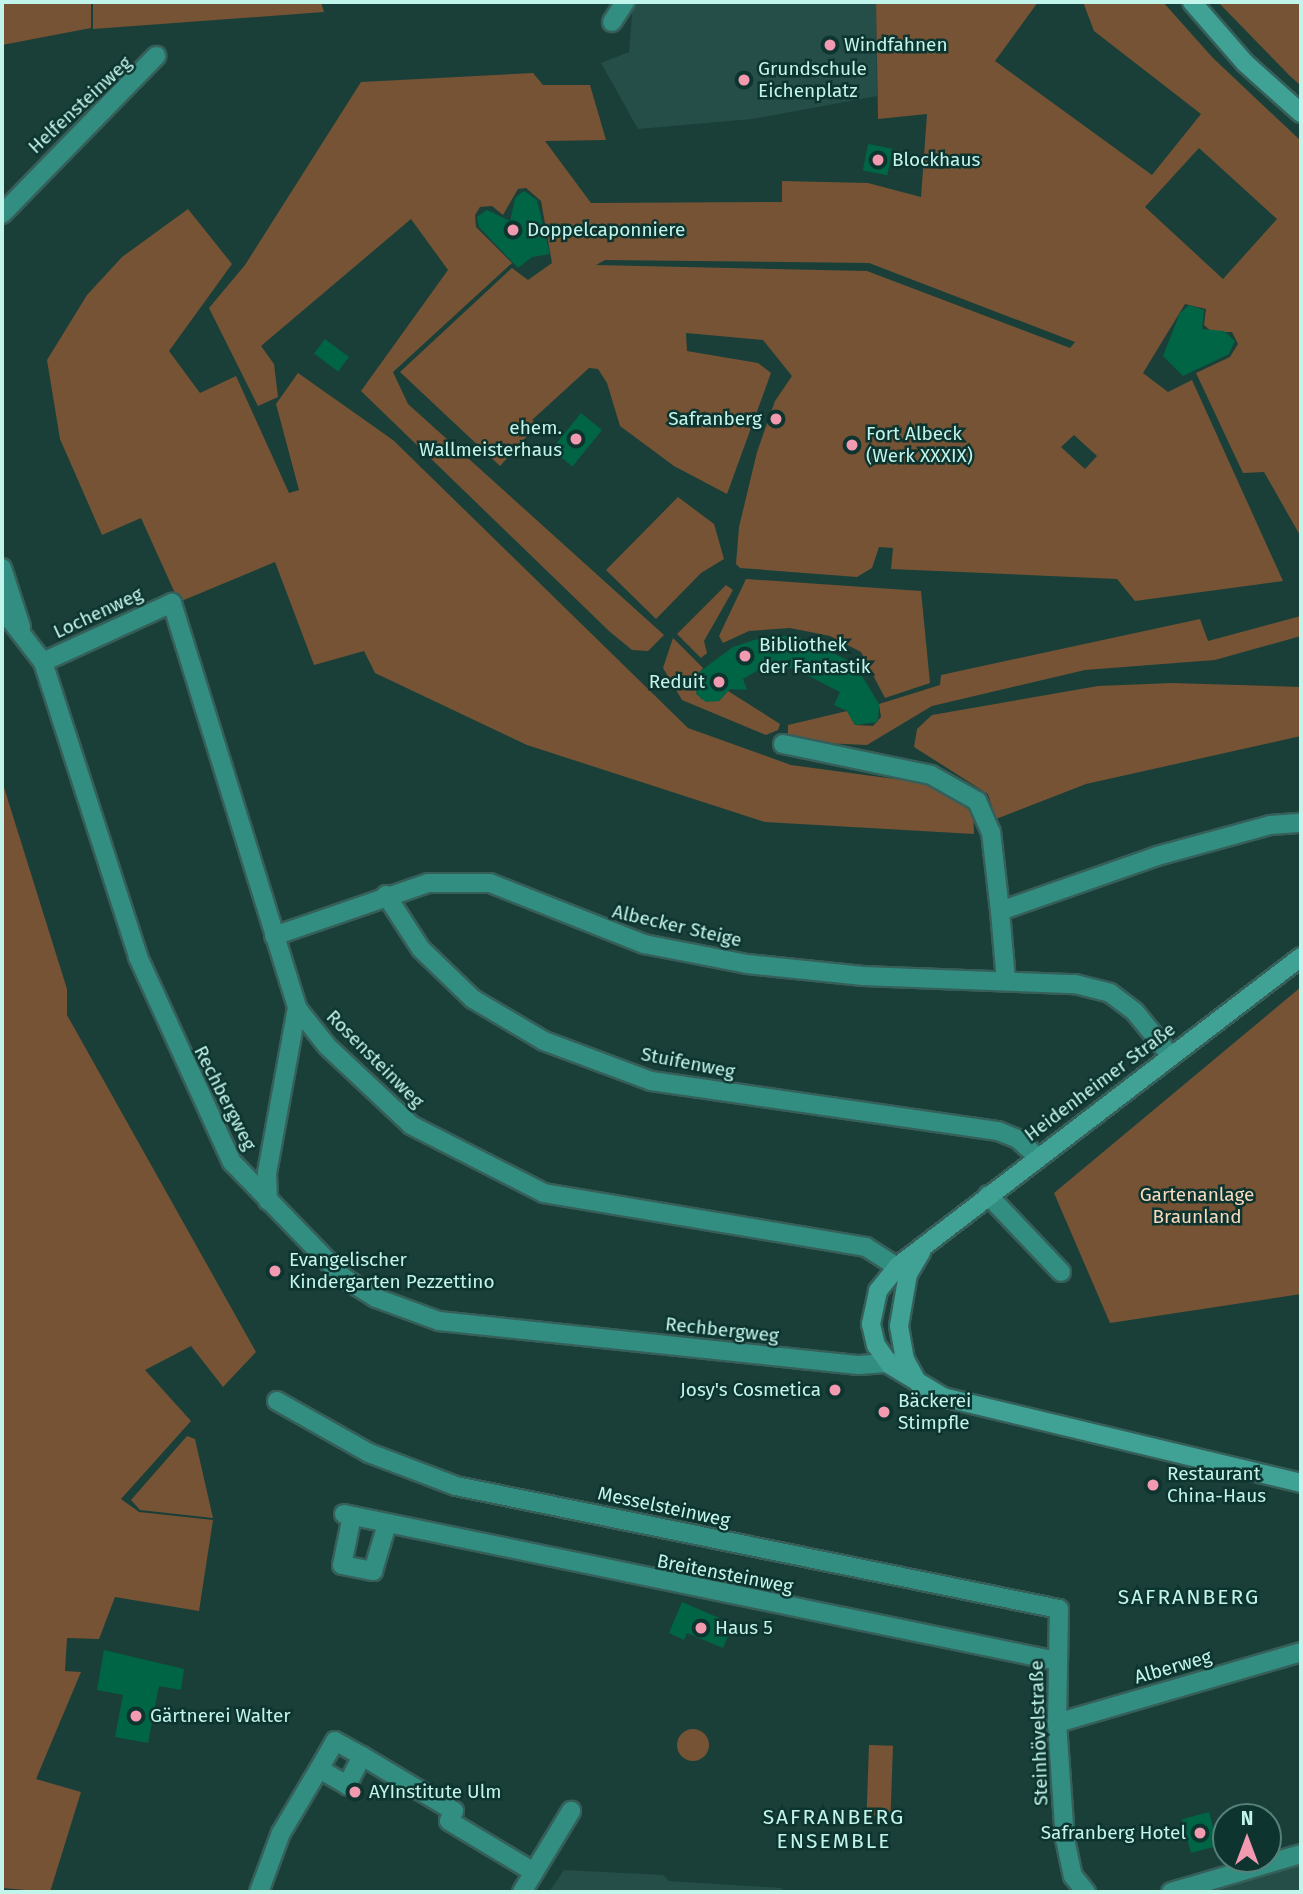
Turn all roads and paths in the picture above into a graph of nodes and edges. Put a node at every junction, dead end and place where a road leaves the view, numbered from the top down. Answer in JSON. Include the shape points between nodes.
{"nodes":[{"id":1,"x":625,"y":2,"type":"edge"},
{"id":2,"x":1192,"y":2,"type":"edge"},
{"id":3,"x":612,"y":22,"type":"dead end"},
{"id":4,"x":156,"y":56,"type":"dead end"},
{"id":5,"x":1301,"y":113,"type":"edge"},
{"id":6,"x":2,"y":214,"type":"edge"},
{"id":7,"x":2,"y":568,"type":"edge"},
{"id":8,"x":172,"y":603,"type":"joint"},
{"id":9,"x":2,"y":609,"type":"edge"},
{"id":10,"x":21,"y":627,"type":"junction"},
{"id":11,"x":43,"y":662,"type":"junction"},
{"id":12,"x":783,"y":744,"type":"dead end"},
{"id":13,"x":1301,"y":822,"type":"edge"},
{"id":14,"x":386,"y":895,"type":"junction"},
{"id":15,"x":1000,"y":911,"type":"junction"},
{"id":16,"x":274,"y":936,"type":"junction"},
{"id":17,"x":1301,"y":957,"type":"edge"},
{"id":18,"x":1006,"y":981,"type":"junction"},
{"id":19,"x":297,"y":1008,"type":"junction"},
{"id":20,"x":1170,"y":1055,"type":"junction"},
{"id":21,"x":1037,"y":1157,"type":"junction"},
{"id":22,"x":988,"y":1195,"type":"junction"},
{"id":23,"x":268,"y":1201,"type":"junction"},
{"id":24,"x":903,"y":1270,"type":"junction"},
{"id":25,"x":1061,"y":1272,"type":"dead end"},
{"id":26,"x":897,"y":1362,"type":"junction"},
{"id":27,"x":277,"y":1401,"type":"dead end"},
{"id":28,"x":1301,"y":1483,"type":"edge"},
{"id":29,"x":387,"y":1524,"type":"junction"},
{"id":30,"x":1059,"y":1609,"type":"joint"},
{"id":31,"x":1301,"y":1652,"type":"edge"},
{"id":32,"x":1057,"y":1661,"type":"junction"},
{"id":33,"x":1057,"y":1723,"type":"junction"},
{"id":34,"x":362,"y":1756,"type":"junction"},
{"id":35,"x":319,"y":1769,"type":"junction"},
{"id":36,"x":570,"y":1811,"type":"dead end"},
{"id":37,"x":1301,"y":1854,"type":"edge"},
{"id":38,"x":534,"y":1872,"type":"junction"},
{"id":39,"x":259,"y":1892,"type":"edge"},
{"id":40,"x":522,"y":1892,"type":"edge"},
{"id":41,"x":1086,"y":1892,"type":"edge"},
{"id":42,"x":1171,"y":1892,"type":"edge"}],
"edges":[{"from":1,"to":3,"type":"street"},
{"from":2,"to":5,"type":"main road","via":[[1245,63]]},
{"from":4,"to":6,"type":"street","name":"Helfensteinweg"},
{"from":7,"to":10,"type":"street"},
{"from":8,"to":11,"type":"street","name":"Lochenweg"},
{"from":8,"to":16,"type":"street","name":"Rosensteinweg"},
{"from":9,"to":10,"type":"street","name":"Rechbergweg"},
{"from":10,"to":11,"type":"street","name":"Rechbergweg"},
{"from":11,"to":23,"type":"street","name":"Rechbergweg","via":[[138,957],[168,1031],[232,1162]]},
{"from":12,"to":15,"type":"street","via":[[930,775],[977,801],[991,832]]},
{"from":13,"to":15,"type":"street","via":[[1270,825],[1157,856]]},
{"from":14,"to":16,"type":"street","name":"Albecker Steige"},
{"from":14,"to":18,"type":"street","name":"Albecker Steige","via":[[428,883],[490,883],[644,944],[747,964],[863,976]]},
{"from":14,"to":21,"type":"street","name":"Stuifenweg","via":[[421,949],[472,999],[544,1041],[651,1082],[998,1131],[1018,1139]]},
{"from":15,"to":18,"type":"street"},
{"from":16,"to":19,"type":"street","name":"Rosensteinweg"},
{"from":17,"to":20,"type":"main road","name":"Heidenheimer Straße"},
{"from":18,"to":20,"type":"street","name":"Albecker Steige","via":[[1075,984],[1111,993],[1135,1012]]},
{"from":19,"to":23,"type":"street","via":[[267,1173]]},
{"from":19,"to":24,"type":"street","name":"Rosensteinweg","via":[[327,1046],[411,1125],[530,1188],[624,1210],[866,1247]]},
{"from":20,"to":21,"type":"main road","name":"Heidenheimer Straße"},
{"from":21,"to":22,"type":"main road","name":"Heidenheimer Straße"},
{"from":22,"to":24,"type":"main road","name":"Heidenheimer Straße"},
{"from":22,"to":25,"type":"street"},
{"from":23,"to":26,"type":"street","name":"Rechbergweg","via":[[354,1286],[429,1318]]},
{"from":24,"to":26,"type":"main road","name":"Heidenheimer Straße"},
{"from":24,"to":26,"type":"main road","name":"Heidenheimer Straße","via":[[883,1282],[872,1313],[876,1345]]},
{"from":26,"to":28,"type":"main road","name":"Heidenheimer Straße","via":[[923,1388],[964,1404]]},
{"from":27,"to":30,"type":"street","name":"Messelsteinweg","via":[[369,1453],[456,1486]]},
{"from":29,"to":29,"type":"street","name":"Breitensteinweg","via":[[348,1515],[342,1566],[373,1572]]},
{"from":29,"to":32,"type":"street","name":"Breitensteinweg"},
{"from":30,"to":32,"type":"street","name":"Steinhövelstraße"},
{"from":31,"to":33,"type":"street","name":"Alberweg"},
{"from":32,"to":33,"type":"street","name":"Steinhövelstraße"},
{"from":33,"to":41,"type":"street","name":"Steinhövelstraße","via":[[1065,1839],[1073,1876]]},
{"from":34,"to":35,"type":"street","via":[[335,1741]]},
{"from":34,"to":35,"type":"street","via":[[347,1786]]},
{"from":34,"to":38,"type":"street","via":[[454,1811],[449,1821]]},
{"from":35,"to":39,"type":"street","via":[[281,1833]]},
{"from":36,"to":38,"type":"street"},
{"from":37,"to":42,"type":"street"},
{"from":38,"to":40,"type":"street"}]}
